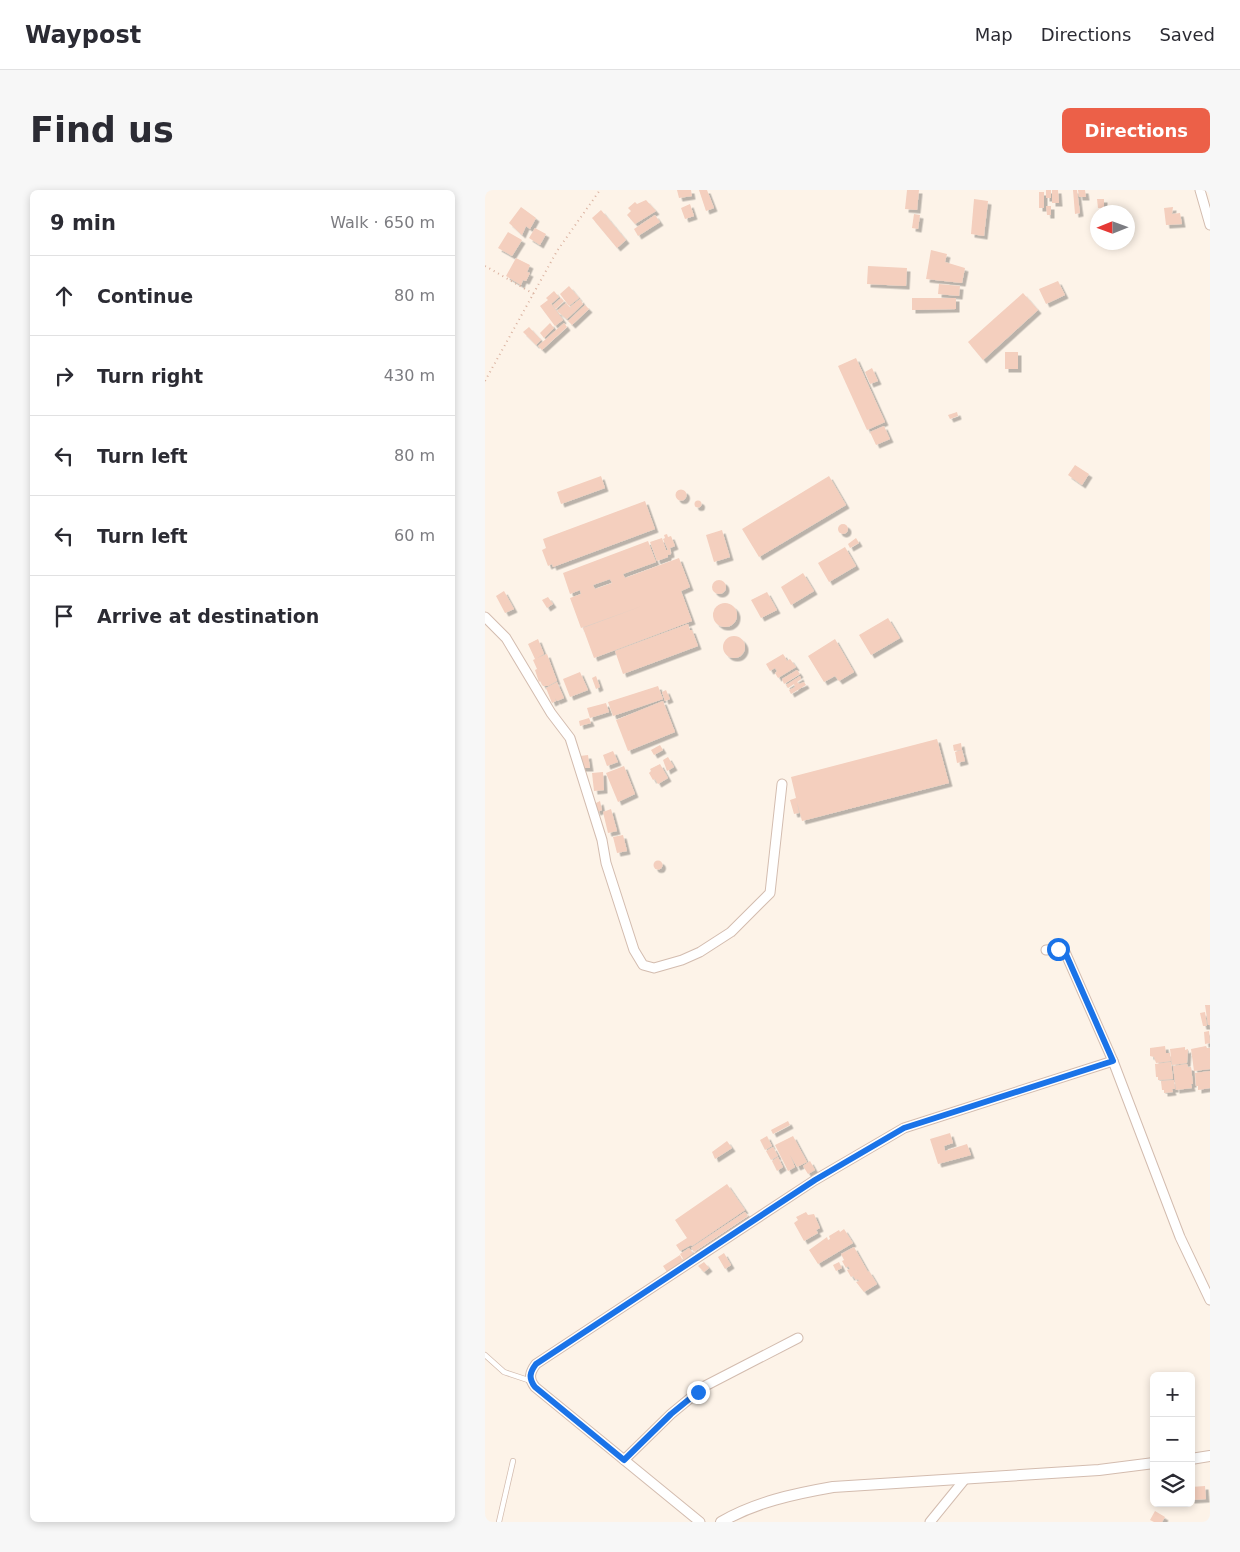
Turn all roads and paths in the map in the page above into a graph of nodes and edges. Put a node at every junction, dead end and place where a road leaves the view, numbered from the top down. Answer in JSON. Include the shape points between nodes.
{"nodes":[{"id":1,"x":600,"y":190,"type":"edge"},
{"id":2,"x":1200,"y":190,"type":"edge"},
{"id":3,"x":1210,"y":225,"type":"edge"},
{"id":4,"x":485,"y":266,"type":"edge"},
{"id":5,"x":534,"y":294,"type":"junction"},
{"id":6,"x":485,"y":381,"type":"edge"},
{"id":7,"x":485,"y":618,"type":"edge"},
{"id":8,"x":782,"y":784,"type":"dead end"},
{"id":9,"x":1046,"y":950,"type":"dead end"},
{"id":10,"x":1113,"y":1061,"type":"junction"},
{"id":11,"x":1210,"y":1300,"type":"edge"},
{"id":12,"x":799,"y":1338,"type":"dead end"},
{"id":13,"x":485,"y":1355,"type":"edge"},
{"id":14,"x":531,"y":1381,"type":"junction"},
{"id":15,"x":1210,"y":1456,"type":"edge"},
{"id":16,"x":1195,"y":1458,"type":"edge"},
{"id":17,"x":624,"y":1460,"type":"junction"},
{"id":18,"x":513,"y":1461,"type":"dead end"},
{"id":19,"x":1150,"y":1464,"type":"edge"},
{"id":20,"x":965,"y":1479,"type":"junction"},
{"id":21,"x":499,"y":1522,"type":"edge"},
{"id":22,"x":699,"y":1522,"type":"edge"},
{"id":23,"x":721,"y":1522,"type":"edge"},
{"id":24,"x":930,"y":1522,"type":"edge"}],
"edges":[{"from":1,"to":5,"type":"path","via":[[557,251]]},
{"from":2,"to":3,"type":"street"},
{"from":4,"to":5,"type":"path"},
{"from":5,"to":6,"type":"path"},
{"from":7,"to":8,"type":"street","via":[[506,638],[551,714],[570,738],[602,840],[606,863],[634,950],[643,965],[653,968],[700,952],[731,932],[770,893]]},
{"from":9,"to":10,"type":"street","via":[[1065,952]]},
{"from":10,"to":11,"type":"street","via":[[1180,1236]]},
{"from":10,"to":14,"type":"street","via":[[904,1128],[815,1180],[542,1360],[530,1374]]},
{"from":12,"to":17,"type":"street","via":[[705,1386]]},
{"from":13,"to":14,"type":"lane","via":[[504,1372]]},
{"from":14,"to":17,"type":"street"},
{"from":15,"to":16,"type":"street"},
{"from":17,"to":22,"type":"street"},
{"from":18,"to":21,"type":"lane"},
{"from":19,"to":20,"type":"street"},
{"from":20,"to":23,"type":"street","via":[[903,1481],[797,1493]]},
{"from":20,"to":24,"type":"street"}]}
